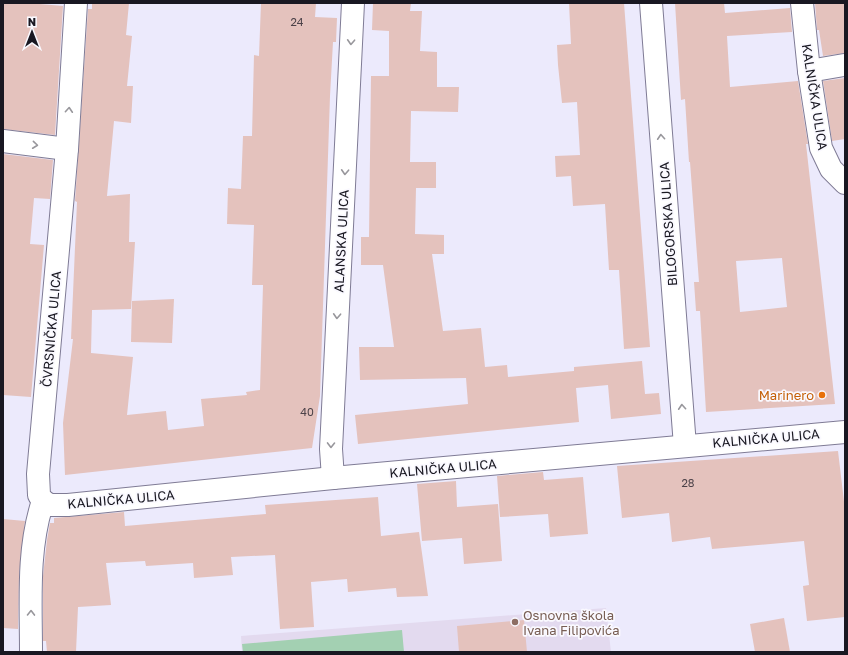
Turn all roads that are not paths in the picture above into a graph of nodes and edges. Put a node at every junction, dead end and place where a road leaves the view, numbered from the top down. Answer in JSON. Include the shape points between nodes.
{"nodes":[{"id":1,"x":76,"y":3,"type":"edge"},
{"id":2,"x":353,"y":3,"type":"edge"},
{"id":3,"x":651,"y":3,"type":"edge"},
{"id":4,"x":802,"y":3,"type":"edge"},
{"id":5,"x":844,"y":65,"type":"edge"},
{"id":6,"x":809,"y":70,"type":"junction"},
{"id":7,"x":3,"y":141,"type":"edge"},
{"id":8,"x":67,"y":149,"type":"junction"},
{"id":9,"x":845,"y":182,"type":"edge"},
{"id":10,"x":845,"y":432,"type":"edge"},
{"id":11,"x":685,"y":446,"type":"junction"},
{"id":12,"x":333,"y":478,"type":"junction"},
{"id":13,"x":43,"y":501,"type":"junction"},
{"id":14,"x":30,"y":652,"type":"edge"}],
"edges":[{"from":8,"to":1,"type":"street","name":"ČVRSNIČKA ULICA","one_way":true},
{"from":2,"to":12,"type":"street","name":"ALANSKA ULICA","one_way":true,"via":[[331,449]]},
{"from":11,"to":3,"type":"street","name":"BILOGORSKA ULICA","one_way":true},
{"from":4,"to":6,"type":"street","name":"KALNIČKA ULICA"},
{"from":5,"to":6,"type":"street"},
{"from":6,"to":9,"type":"street","name":"KALNIČKA ULICA","via":[[824,158]]},
{"from":7,"to":8,"type":"street","one_way":true},
{"from":8,"to":13,"type":"street","name":"ČVRSNIČKA ULICA","via":[[38,474],[39,494]]},
{"from":10,"to":11,"type":"street","name":"KALNIČKA ULICA"},
{"from":11,"to":12,"type":"street","name":"KALNIČKA ULICA"},
{"from":12,"to":13,"type":"street","name":"KALNIČKA ULICA","via":[[68,505],[50,505]]},
{"from":14,"to":13,"type":"street","name":"ČVRSNIČKA ULICA","one_way":true,"via":[[34,532]]}]}
